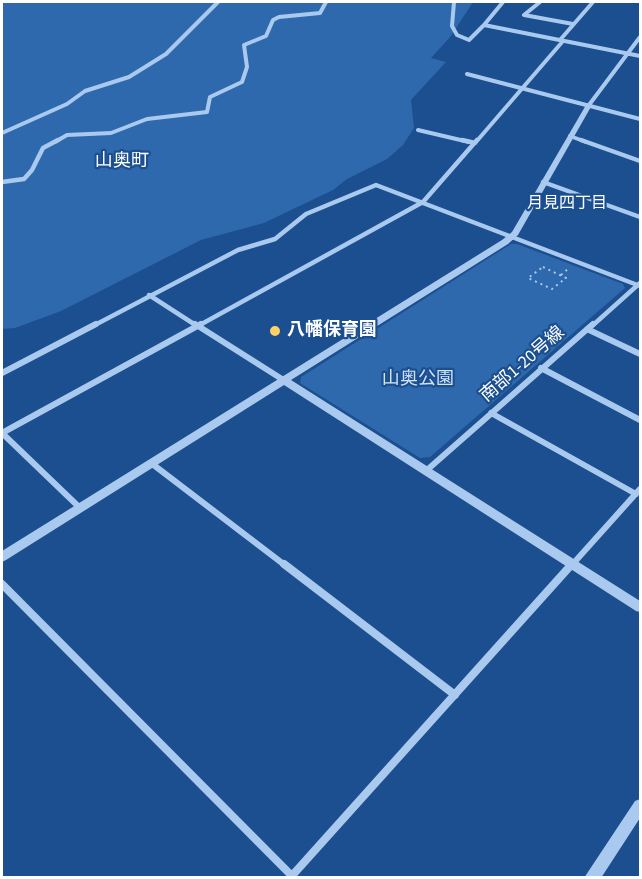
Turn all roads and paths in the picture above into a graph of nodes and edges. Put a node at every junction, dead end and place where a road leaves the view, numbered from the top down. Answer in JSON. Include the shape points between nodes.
{"nodes":[{"id":1,"x":218,"y":2,"type":"edge"},
{"id":2,"x":326,"y":2,"type":"edge"},
{"id":3,"x":454,"y":2,"type":"edge"},
{"id":4,"x":503,"y":2,"type":"edge"},
{"id":5,"x":540,"y":2,"type":"edge"},
{"id":6,"x":593,"y":2,"type":"edge"},
{"id":7,"x":573,"y":24,"type":"junction"},
{"id":8,"x":484,"y":25,"type":"junction"},
{"id":9,"x":640,"y":37,"type":"edge"},
{"id":10,"x":561,"y":40,"type":"junction"},
{"id":11,"x":628,"y":54,"type":"junction"},
{"id":12,"x":640,"y":56,"type":"edge"},
{"id":13,"x":467,"y":74,"type":"dead end"},
{"id":14,"x":522,"y":88,"type":"junction"},
{"id":15,"x":589,"y":105,"type":"junction"},
{"id":16,"x":640,"y":118,"type":"edge"},
{"id":17,"x":418,"y":130,"type":"dead end"},
{"id":18,"x":2,"y":133,"type":"edge"},
{"id":19,"x":570,"y":136,"type":"junction"},
{"id":20,"x":475,"y":143,"type":"junction"},
{"id":21,"x":640,"y":161,"type":"edge"},
{"id":22,"x":2,"y":182,"type":"edge"},
{"id":23,"x":543,"y":182,"type":"junction"},
{"id":24,"x":423,"y":202,"type":"junction"},
{"id":25,"x":640,"y":217,"type":"edge"},
{"id":26,"x":512,"y":236,"type":"junction"},
{"id":27,"x":578,"y":262,"type":"junction"},
{"id":28,"x":561,"y":275,"type":"junction"},
{"id":29,"x":640,"y":285,"type":"edge"},
{"id":30,"x":149,"y":295,"type":"junction"},
{"id":31,"x":198,"y":326,"type":"junction"},
{"id":32,"x":587,"y":329,"type":"junction"},
{"id":33,"x":640,"y":354,"type":"edge"},
{"id":34,"x":541,"y":369,"type":"junction"},
{"id":35,"x":2,"y":373,"type":"edge"},
{"id":36,"x":285,"y":381,"type":"junction"},
{"id":37,"x":491,"y":413,"type":"junction"},
{"id":38,"x":640,"y":420,"type":"edge"},
{"id":39,"x":2,"y":433,"type":"edge"},
{"id":40,"x":151,"y":463,"type":"junction"},
{"id":41,"x":427,"y":470,"type":"junction"},
{"id":42,"x":638,"y":492,"type":"edge"},
{"id":43,"x":79,"y":507,"type":"junction"},
{"id":44,"x":2,"y":556,"type":"edge"},
{"id":45,"x":573,"y":563,"type":"junction"},
{"id":46,"x":2,"y":584,"type":"edge"},
{"id":47,"x":640,"y":607,"type":"edge"},
{"id":48,"x":455,"y":695,"type":"junction"},
{"id":49,"x":640,"y":806,"type":"edge"},
{"id":50,"x":291,"y":877,"type":"edge"},
{"id":51,"x":592,"y":878,"type":"edge"}],
"edges":[{"from":1,"to":18,"type":"street","via":[[166,54],[129,77],[85,90],[67,104]]},
{"from":2,"to":22,"type":"street","via":[[320,13],[279,17],[269,22],[266,36],[244,45],[247,67],[242,82],[210,97],[207,112],[147,119],[111,133],[67,135],[43,148],[24,179]]},
{"from":3,"to":8,"type":"street","via":[[451,20],[456,36],[469,40]]},
{"from":4,"to":8,"type":"street"},
{"from":5,"to":7,"type":"street","via":[[524,15]]},
{"from":6,"to":7,"type":"street"},
{"from":7,"to":10,"type":"street"},
{"from":8,"to":10,"type":"street"},
{"from":9,"to":11,"type":"street"},
{"from":10,"to":11,"type":"street"},
{"from":10,"to":14,"type":"street"},
{"from":11,"to":12,"type":"street"},
{"from":11,"to":15,"type":"street"},
{"from":13,"to":14,"type":"street"},
{"from":14,"to":15,"type":"street"},
{"from":14,"to":20,"type":"street"},
{"from":15,"to":16,"type":"street"},
{"from":15,"to":19,"type":"street"},
{"from":17,"to":20,"type":"street"},
{"from":19,"to":21,"type":"street"},
{"from":19,"to":23,"type":"street"},
{"from":20,"to":24,"type":"street"},
{"from":23,"to":25,"type":"street"},
{"from":23,"to":26,"type":"street"},
{"from":24,"to":26,"type":"street"},
{"from":24,"to":30,"type":"street","via":[[376,185],[306,214],[275,238],[237,250]]},
{"from":24,"to":31,"type":"street"},
{"from":26,"to":27,"type":"street"},
{"from":26,"to":36,"type":"street"},
{"from":27,"to":28,"type":"path"},
{"from":27,"to":29,"type":"street"},
{"from":28,"to":28,"type":"path","via":[[566,278],[552,289],[528,278],[543,267]]},
{"from":29,"to":32,"type":"street","name":"南部1-20号線"},
{"from":30,"to":31,"type":"street"},
{"from":30,"to":35,"type":"street"},
{"from":31,"to":36,"type":"street"},
{"from":31,"to":39,"type":"street"},
{"from":32,"to":33,"type":"street"},
{"from":32,"to":34,"type":"street","name":"南部1-20号線"},
{"from":34,"to":37,"type":"street","name":"南部1-20号線"},
{"from":34,"to":38,"type":"street"},
{"from":36,"to":40,"type":"street"},
{"from":36,"to":41,"type":"street"},
{"from":37,"to":41,"type":"street","name":"南部1-20号線"},
{"from":37,"to":42,"type":"street"},
{"from":39,"to":43,"type":"street"},
{"from":40,"to":43,"type":"street"},
{"from":40,"to":48,"type":"street"},
{"from":41,"to":45,"type":"street"},
{"from":42,"to":45,"type":"street"},
{"from":43,"to":44,"type":"street"},
{"from":45,"to":47,"type":"street"},
{"from":45,"to":48,"type":"street"},
{"from":46,"to":50,"type":"street"},
{"from":48,"to":50,"type":"street"},
{"from":49,"to":51,"type":"street"}]}
